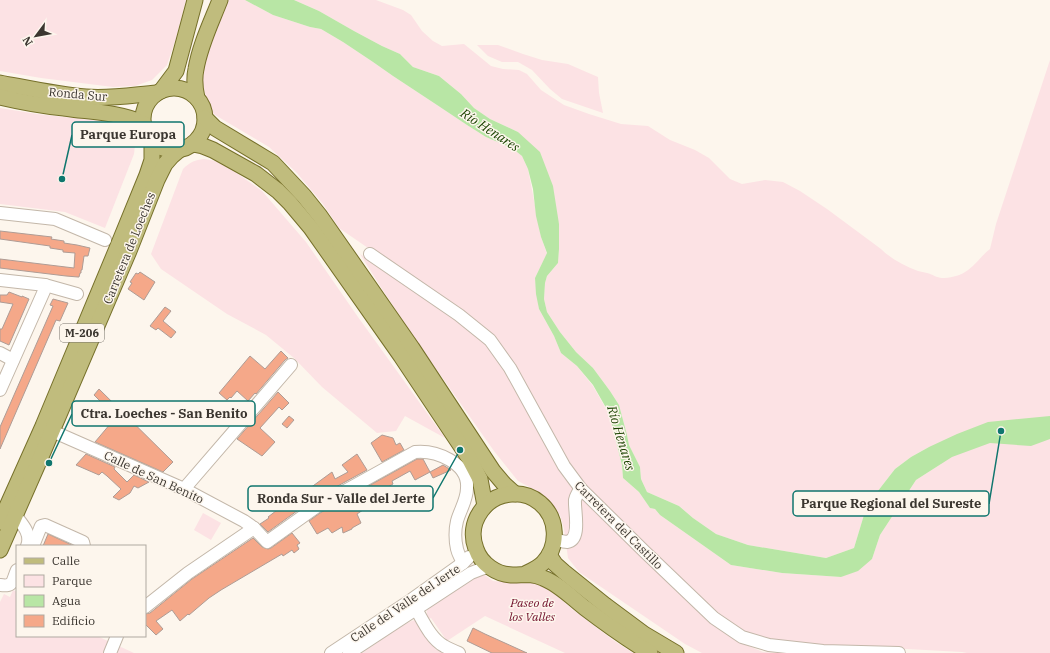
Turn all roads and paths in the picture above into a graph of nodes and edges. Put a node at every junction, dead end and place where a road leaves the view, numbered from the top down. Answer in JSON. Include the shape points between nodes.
{"nodes":[{"id":1,"x":195,"y":0,"type":"edge"},
{"id":2,"x":220,"y":0,"type":"edge"},
{"id":3,"x":0,"y":83,"type":"edge"},
{"id":4,"x":159,"y":92,"type":"junction"},
{"id":5,"x":0,"y":97,"type":"edge"},
{"id":6,"x":197,"y":98,"type":"junction"},
{"id":7,"x":205,"y":118,"type":"junction"},
{"id":8,"x":143,"y":123,"type":"junction"},
{"id":9,"x":152,"y":141,"type":"junction"},
{"id":10,"x":186,"y":147,"type":"junction"},
{"id":11,"x":0,"y":213,"type":"edge"},
{"id":12,"x":105,"y":240,"type":"dead end"},
{"id":13,"x":370,"y":254,"type":"dead end"},
{"id":14,"x":0,"y":280,"type":"edge"},
{"id":15,"x":45,"y":286,"type":"junction"},
{"id":16,"x":77,"y":294,"type":"dead end"},
{"id":17,"x":0,"y":353,"type":"edge"},
{"id":18,"x":13,"y":360,"type":"junction"},
{"id":19,"x":291,"y":365,"type":"dead end"},
{"id":20,"x":0,"y":390,"type":"edge"},
{"id":21,"x":52,"y":431,"type":"junction"},
{"id":22,"x":184,"y":489,"type":"junction"},
{"id":23,"x":581,"y":489,"type":"junction"},
{"id":24,"x":515,"y":494,"type":"junction"},
{"id":25,"x":485,"y":506,"type":"junction"},
{"id":26,"x":15,"y":515,"type":"junction"},
{"id":27,"x":0,"y":522,"type":"edge"},
{"id":28,"x":254,"y":528,"type":"junction"},
{"id":29,"x":554,"y":539,"type":"junction"},
{"id":30,"x":28,"y":545,"type":"edge"},
{"id":31,"x":33,"y":545,"type":"edge"},
{"id":32,"x":84,"y":545,"type":"edge"},
{"id":33,"x":476,"y":548,"type":"junction"},
{"id":34,"x":0,"y":550,"type":"edge"},
{"id":35,"x":549,"y":555,"type":"junction"},
{"id":36,"x":463,"y":563,"type":"junction"},
{"id":37,"x":482,"y":569,"type":"junction"},
{"id":38,"x":16,"y":573,"type":"edge"},
{"id":39,"x":525,"y":574,"type":"junction"},
{"id":40,"x":0,"y":585,"type":"edge"},
{"id":41,"x":146,"y":606,"type":"edge"},
{"id":42,"x":416,"y":609,"type":"junction"},
{"id":43,"x":117,"y":637,"type":"edge"},
{"id":44,"x":110,"y":653,"type":"edge"},
{"id":45,"x":331,"y":653,"type":"edge"},
{"id":46,"x":349,"y":653,"type":"edge"},
{"id":47,"x":459,"y":653,"type":"edge"},
{"id":48,"x":650,"y":653,"type":"edge"},
{"id":49,"x":676,"y":653,"type":"edge"},
{"id":50,"x":899,"y":653,"type":"edge"}],
"edges":[{"from":1,"to":4,"type":"main road","via":[[176,71]]},
{"from":2,"to":6,"type":"main road","via":[[195,71]]},
{"from":3,"to":4,"type":"main road","name":"Ronda Sur","via":[[85,97],[119,97]]},
{"from":4,"to":6,"type":"main road","via":[[176,88]]},
{"from":4,"to":8,"type":"main road","via":[[147,104]]},
{"from":5,"to":8,"type":"main road","name":"Ronda Sur","via":[[40,105],[104,112]]},
{"from":6,"to":7,"type":"main road","via":[[203,107]]},
{"from":7,"to":10,"type":"main road","number":"M-206","via":[[202,133]]},
{"from":7,"to":24,"type":"main road","via":[[215,128],[273,163],[304,196],[412,348],[493,471]]},
{"from":8,"to":9,"type":"main road","number":"M-206"},
{"from":9,"to":10,"type":"main road","via":[[165,149]]},
{"from":9,"to":27,"type":"main road","name":"Carretera de Loeches","number":"M-206","via":[[152,160],[147,175]]},
{"from":10,"to":21,"type":"main road","name":"Carretera de Loeches","number":"M-206","via":[[172,156],[157,180]]},
{"from":10,"to":25,"type":"main road","via":[[203,146],[256,174],[282,195],[311,228],[469,458],[480,479]]},
{"from":11,"to":12,"type":"street","via":[[55,219]]},
{"from":13,"to":23,"type":"street","name":"Carretera del Castillo","via":[[459,314],[490,340],[510,368],[564,466]]},
{"from":14,"to":15,"type":"street"},
{"from":15,"to":16,"type":"street"},
{"from":15,"to":18,"type":"street"},
{"from":17,"to":18,"type":"street"},
{"from":18,"to":20,"type":"street"},
{"from":19,"to":22,"type":"street"},
{"from":21,"to":22,"type":"street","name":"Calle de San Benito"},
{"from":21,"to":26,"type":"main road","name":"Carretera de Loeches","number":"M-206"},
{"from":22,"to":28,"type":"street","name":"Calle de San Benito"},
{"from":23,"to":29,"type":"street","via":[[575,501],[574,537],[567,542]]},
{"from":23,"to":50,"type":"street","name":"Carretera del Castillo","via":[[714,618],[742,637],[769,645],[824,651]]},
{"from":24,"to":25,"type":"main road","via":[[499,496]]},
{"from":24,"to":29,"type":"main road","via":[[528,496],[540,503],[549,513],[554,526]]},
{"from":25,"to":33,"type":"main road","via":[[476,518],[474,526]]},
{"from":26,"to":30,"type":"street","via":[[29,536]]},
{"from":26,"to":34,"type":"main road","name":"Carretera de Loeches","number":"M-206"},
{"from":28,"to":36,"type":"street","name":"Calle de San Benito","via":[[267,542],[316,507],[415,452],[423,451],[449,459],[460,467],[465,477],[468,487],[457,522],[456,538],[457,549]]},
{"from":28,"to":41,"type":"street","via":[[188,573]]},
{"from":29,"to":35,"type":"main road"},
{"from":31,"to":32,"type":"street","via":[[41,526],[45,525],[83,542]]},
{"from":33,"to":36,"type":"street","name":"Calle del Valle del Jerte"},
{"from":33,"to":37,"type":"main road"},
{"from":35,"to":39,"type":"main road","via":[[543,563]]},
{"from":35,"to":49,"type":"main road","via":[[564,572],[605,605],[644,634]]},
{"from":36,"to":45,"type":"street","name":"Calle del Valle del Jerte"},
{"from":37,"to":39,"type":"main road","via":[[512,575]]},
{"from":37,"to":42,"type":"street","name":"Calle del Valle del Jerte","via":[[463,577]]},
{"from":38,"to":40,"type":"street","via":[[12,583],[7,586]]},
{"from":39,"to":48,"type":"main road","via":[[545,578],[626,639]]},
{"from":42,"to":46,"type":"street","name":"Calle del Valle del Jerte"},
{"from":42,"to":47,"type":"street","via":[[438,641]]},
{"from":43,"to":44,"type":"street"}]}
